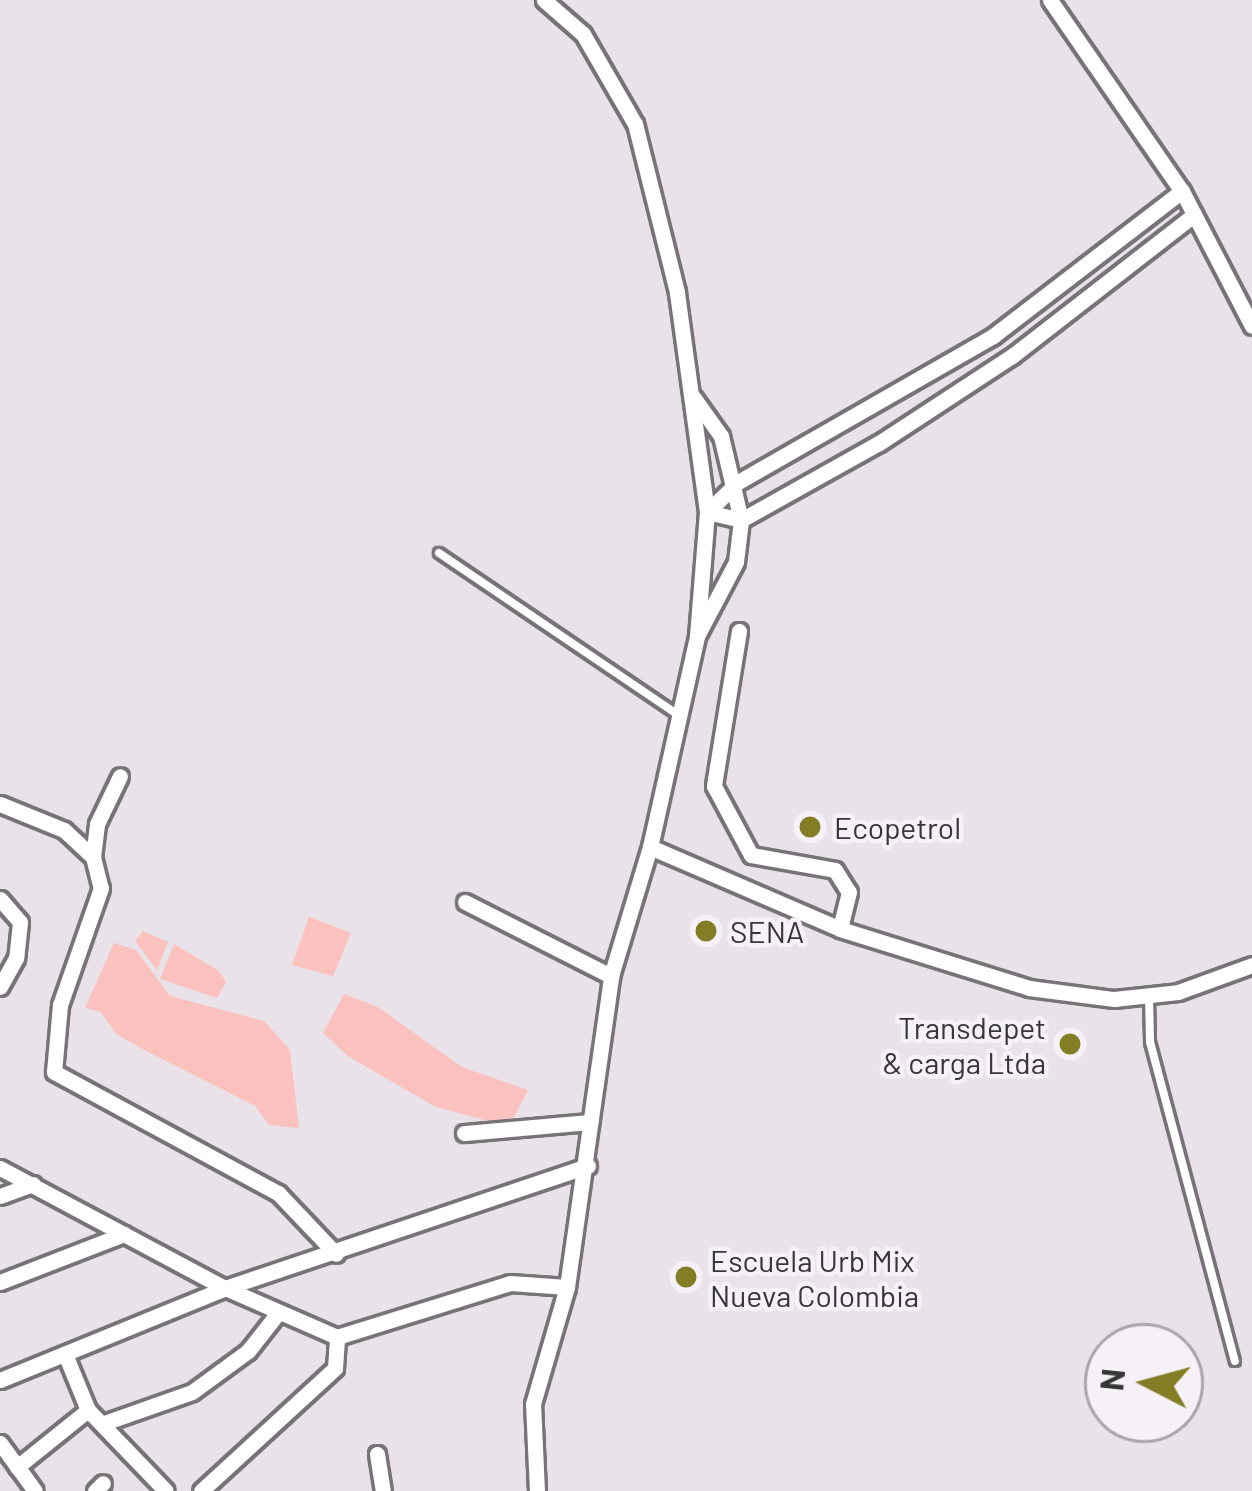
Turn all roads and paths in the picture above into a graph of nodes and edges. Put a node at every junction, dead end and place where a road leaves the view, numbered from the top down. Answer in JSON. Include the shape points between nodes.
{"nodes":[{"id":1,"x":544,"y":0,"type":"edge"},
{"id":2,"x":1050,"y":0,"type":"edge"},
{"id":3,"x":1182,"y":191,"type":"junction"},
{"id":4,"x":1194,"y":215,"type":"junction"},
{"id":5,"x":1252,"y":326,"type":"edge"},
{"id":6,"x":993,"y":336,"type":"junction"},
{"id":7,"x":1012,"y":356,"type":"junction"},
{"id":8,"x":693,"y":397,"type":"junction"},
{"id":9,"x":738,"y":482,"type":"junction"},
{"id":10,"x":707,"y":512,"type":"junction"},
{"id":11,"x":741,"y":520,"type":"junction"},
{"id":12,"x":439,"y":553,"type":"dead end"},
{"id":13,"x":739,"y":632,"type":"dead end"},
{"id":14,"x":697,"y":636,"type":"junction"},
{"id":15,"x":679,"y":716,"type":"junction"},
{"id":16,"x":120,"y":776,"type":"dead end"},
{"id":17,"x":0,"y":804,"type":"edge"},
{"id":18,"x":650,"y":847,"type":"junction"},
{"id":19,"x":93,"y":857,"type":"junction"},
{"id":20,"x":0,"y":899,"type":"edge"},
{"id":21,"x":465,"y":902,"type":"dead end"},
{"id":22,"x":840,"y":929,"type":"junction"},
{"id":23,"x":1252,"y":964,"type":"edge"},
{"id":24,"x":610,"y":976,"type":"junction"},
{"id":25,"x":0,"y":987,"type":"edge"},
{"id":26,"x":1149,"y":995,"type":"junction"},
{"id":27,"x":590,"y":1122,"type":"junction"},
{"id":28,"x":464,"y":1133,"type":"dead end"},
{"id":29,"x":588,"y":1166,"type":"junction"},
{"id":30,"x":0,"y":1168,"type":"edge"},
{"id":31,"x":33,"y":1184,"type":"junction"},
{"id":32,"x":0,"y":1196,"type":"edge"},
{"id":33,"x":124,"y":1234,"type":"junction"},
{"id":34,"x":336,"y":1253,"type":"junction"},
{"id":35,"x":0,"y":1282,"type":"edge"},
{"id":36,"x":567,"y":1287,"type":"junction"},
{"id":37,"x":225,"y":1288,"type":"junction"},
{"id":38,"x":277,"y":1314,"type":"junction"},
{"id":39,"x":337,"y":1337,"type":"junction"},
{"id":40,"x":65,"y":1354,"type":"junction"},
{"id":41,"x":1235,"y":1361,"type":"dead end"},
{"id":42,"x":0,"y":1380,"type":"edge"},
{"id":43,"x":88,"y":1410,"type":"junction"},
{"id":44,"x":104,"y":1423,"type":"junction"},
{"id":45,"x":0,"y":1442,"type":"edge"},
{"id":46,"x":377,"y":1454,"type":"dead end"},
{"id":47,"x":17,"y":1467,"type":"junction"},
{"id":48,"x":35,"y":1491,"type":"edge"},
{"id":49,"x":166,"y":1491,"type":"edge"},
{"id":50,"x":201,"y":1491,"type":"edge"},
{"id":51,"x":383,"y":1491,"type":"edge"},
{"id":52,"x":537,"y":1491,"type":"edge"}],
"edges":[{"from":1,"to":8,"type":"street","via":[[583,34],[635,124]]},
{"from":2,"to":3,"type":"street"},
{"from":3,"to":4,"type":"street"},
{"from":3,"to":6,"type":"street"},
{"from":4,"to":5,"type":"street"},
{"from":4,"to":7,"type":"street"},
{"from":6,"to":7,"type":"street"},
{"from":6,"to":9,"type":"street"},
{"from":7,"to":11,"type":"street"},
{"from":8,"to":9,"type":"street","via":[[721,436]]},
{"from":8,"to":10,"type":"street"},
{"from":9,"to":10,"type":"street"},
{"from":9,"to":11,"type":"street"},
{"from":10,"to":11,"type":"street"},
{"from":10,"to":14,"type":"street"},
{"from":11,"to":14,"type":"street","via":[[728,582]]},
{"from":12,"to":15,"type":"lane"},
{"from":13,"to":22,"type":"street","via":[[714,786],[751,856],[835,870],[849,892]]},
{"from":14,"to":15,"type":"street"},
{"from":15,"to":18,"type":"street"},
{"from":16,"to":19,"type":"street"},
{"from":17,"to":19,"type":"street","via":[[64,830]]},
{"from":18,"to":22,"type":"street"},
{"from":18,"to":24,"type":"street"},
{"from":19,"to":34,"type":"street","via":[[101,888],[60,1005],[54,1072],[278,1192]]},
{"from":20,"to":25,"type":"street","via":[[20,922],[16,958]]},
{"from":21,"to":24,"type":"street"},
{"from":22,"to":26,"type":"street","via":[[1029,988],[1114,999]]},
{"from":23,"to":26,"type":"street"},
{"from":24,"to":27,"type":"street"},
{"from":26,"to":41,"type":"lane","via":[[1150,1042]]},
{"from":27,"to":28,"type":"street"},
{"from":27,"to":29,"type":"street"},
{"from":29,"to":34,"type":"street"},
{"from":29,"to":36,"type":"street"},
{"from":30,"to":31,"type":"street"},
{"from":31,"to":32,"type":"street"},
{"from":31,"to":33,"type":"street"},
{"from":33,"to":35,"type":"street"},
{"from":33,"to":37,"type":"street"},
{"from":34,"to":37,"type":"street"},
{"from":36,"to":39,"type":"street","via":[[510,1282]]},
{"from":36,"to":52,"type":"street","via":[[533,1404]]},
{"from":37,"to":38,"type":"street"},
{"from":37,"to":40,"type":"street"},
{"from":38,"to":39,"type":"street"},
{"from":38,"to":44,"type":"street","via":[[248,1351],[193,1392]]},
{"from":39,"to":50,"type":"street","via":[[335,1368]]},
{"from":40,"to":42,"type":"street"},
{"from":40,"to":43,"type":"street"},
{"from":43,"to":44,"type":"street"},
{"from":43,"to":47,"type":"street"},
{"from":44,"to":49,"type":"street"},
{"from":45,"to":47,"type":"street"},
{"from":46,"to":51,"type":"street"},
{"from":47,"to":48,"type":"street"}]}
